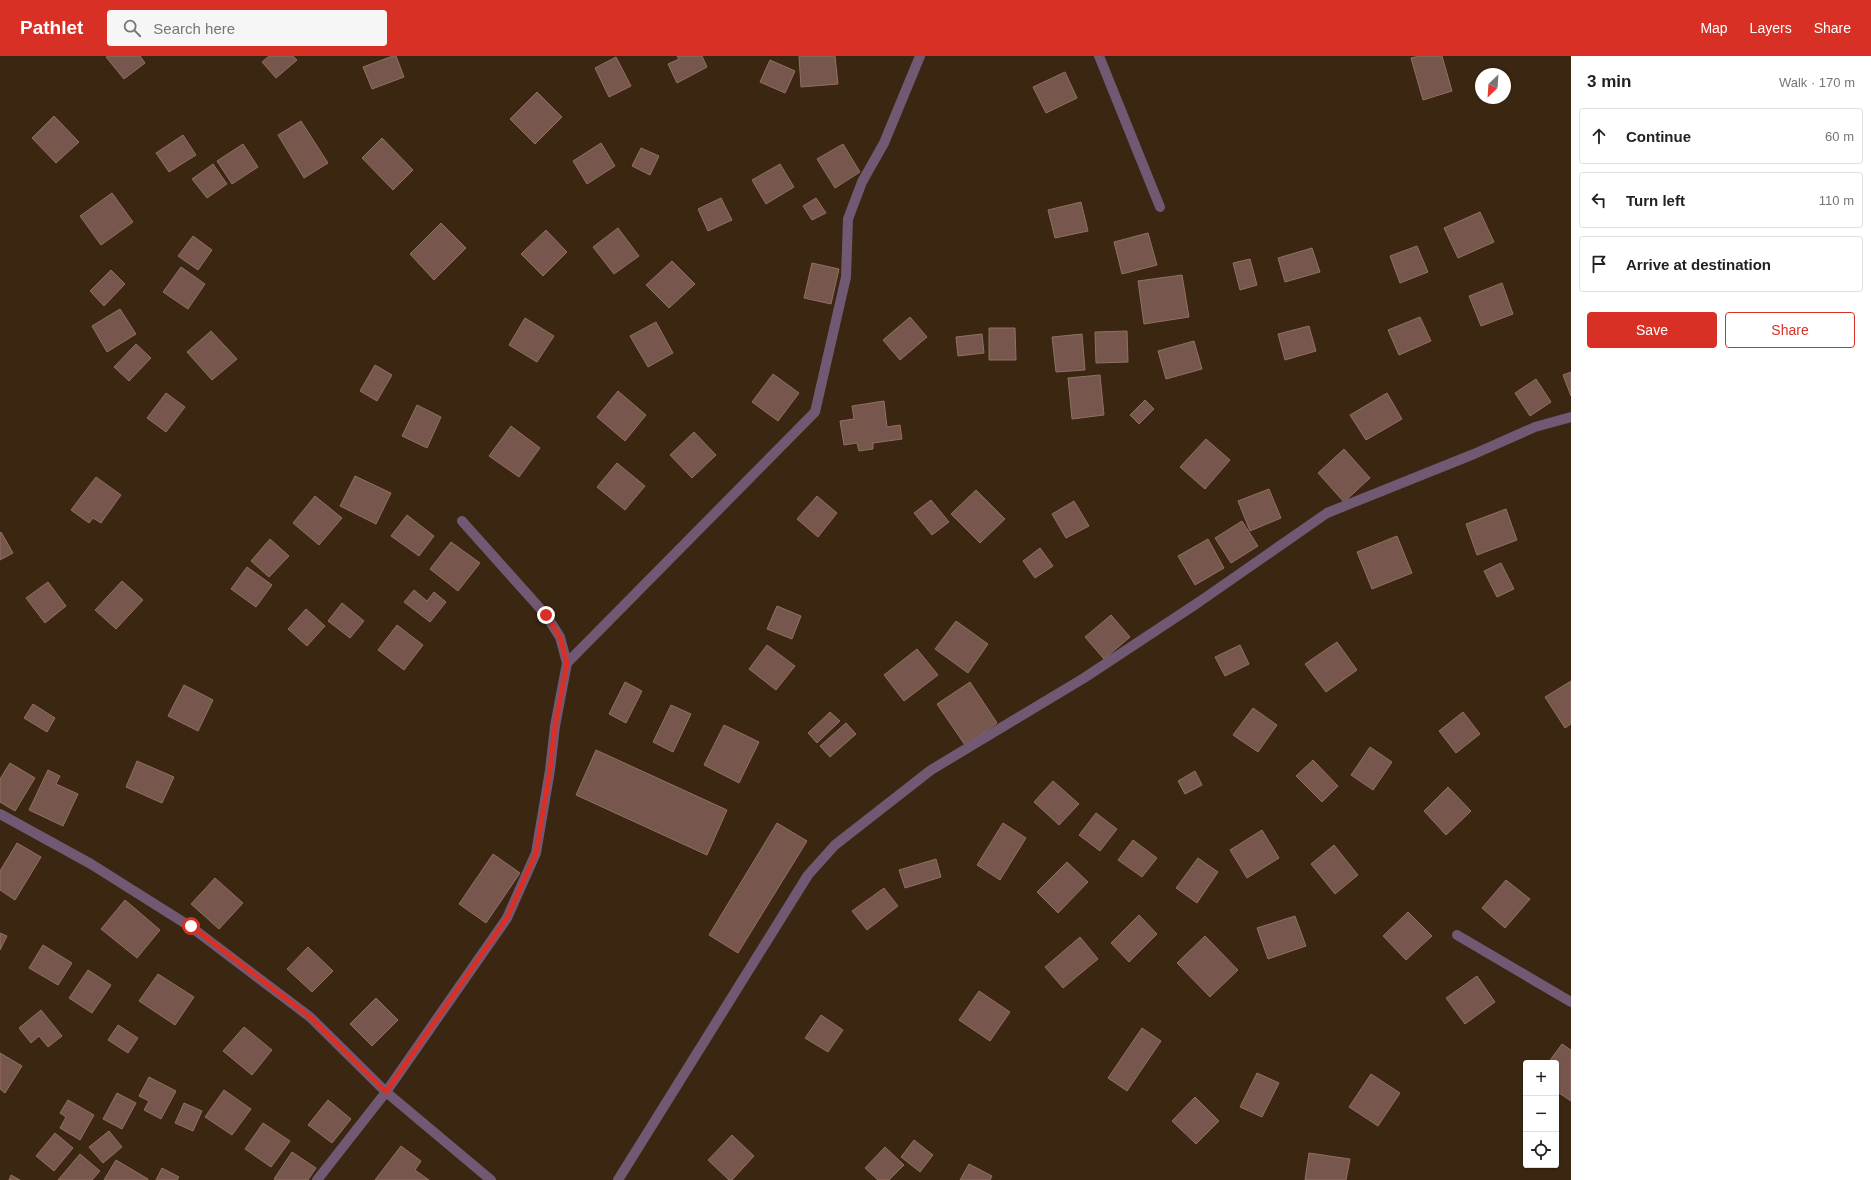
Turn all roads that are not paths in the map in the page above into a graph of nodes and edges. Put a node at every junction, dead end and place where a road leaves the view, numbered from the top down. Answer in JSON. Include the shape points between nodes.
{"nodes":[{"id":1,"x":920,"y":56,"type":"edge"},
{"id":2,"x":1098,"y":56,"type":"edge"},
{"id":3,"x":1160,"y":207,"type":"dead end"},
{"id":4,"x":1571,"y":417,"type":"edge"},
{"id":5,"x":462,"y":521,"type":"dead end"},
{"id":6,"x":567,"y":664,"type":"junction"},
{"id":7,"x":0,"y":814,"type":"edge"},
{"id":8,"x":1457,"y":935,"type":"dead end"},
{"id":9,"x":1571,"y":1002,"type":"edge"},
{"id":10,"x":386,"y":1092,"type":"junction"},
{"id":11,"x":317,"y":1180,"type":"edge"},
{"id":12,"x":491,"y":1180,"type":"edge"},
{"id":13,"x":618,"y":1180,"type":"edge"}],
"edges":[{"from":1,"to":6,"type":"street","via":[[884,143],[862,182],[848,219],[846,277],[815,412]]},
{"from":2,"to":3,"type":"street"},
{"from":4,"to":13,"type":"street","via":[[1535,427],[1327,513],[1084,678],[931,770],[835,845],[808,875]]},
{"from":5,"to":6,"type":"street","via":[[546,615],[560,637]]},
{"from":6,"to":10,"type":"street","via":[[536,853],[507,918]]},
{"from":7,"to":10,"type":"street","via":[[91,864],[191,926],[310,1017]]},
{"from":8,"to":9,"type":"street"},
{"from":10,"to":11,"type":"street"},
{"from":10,"to":12,"type":"street"}]}
